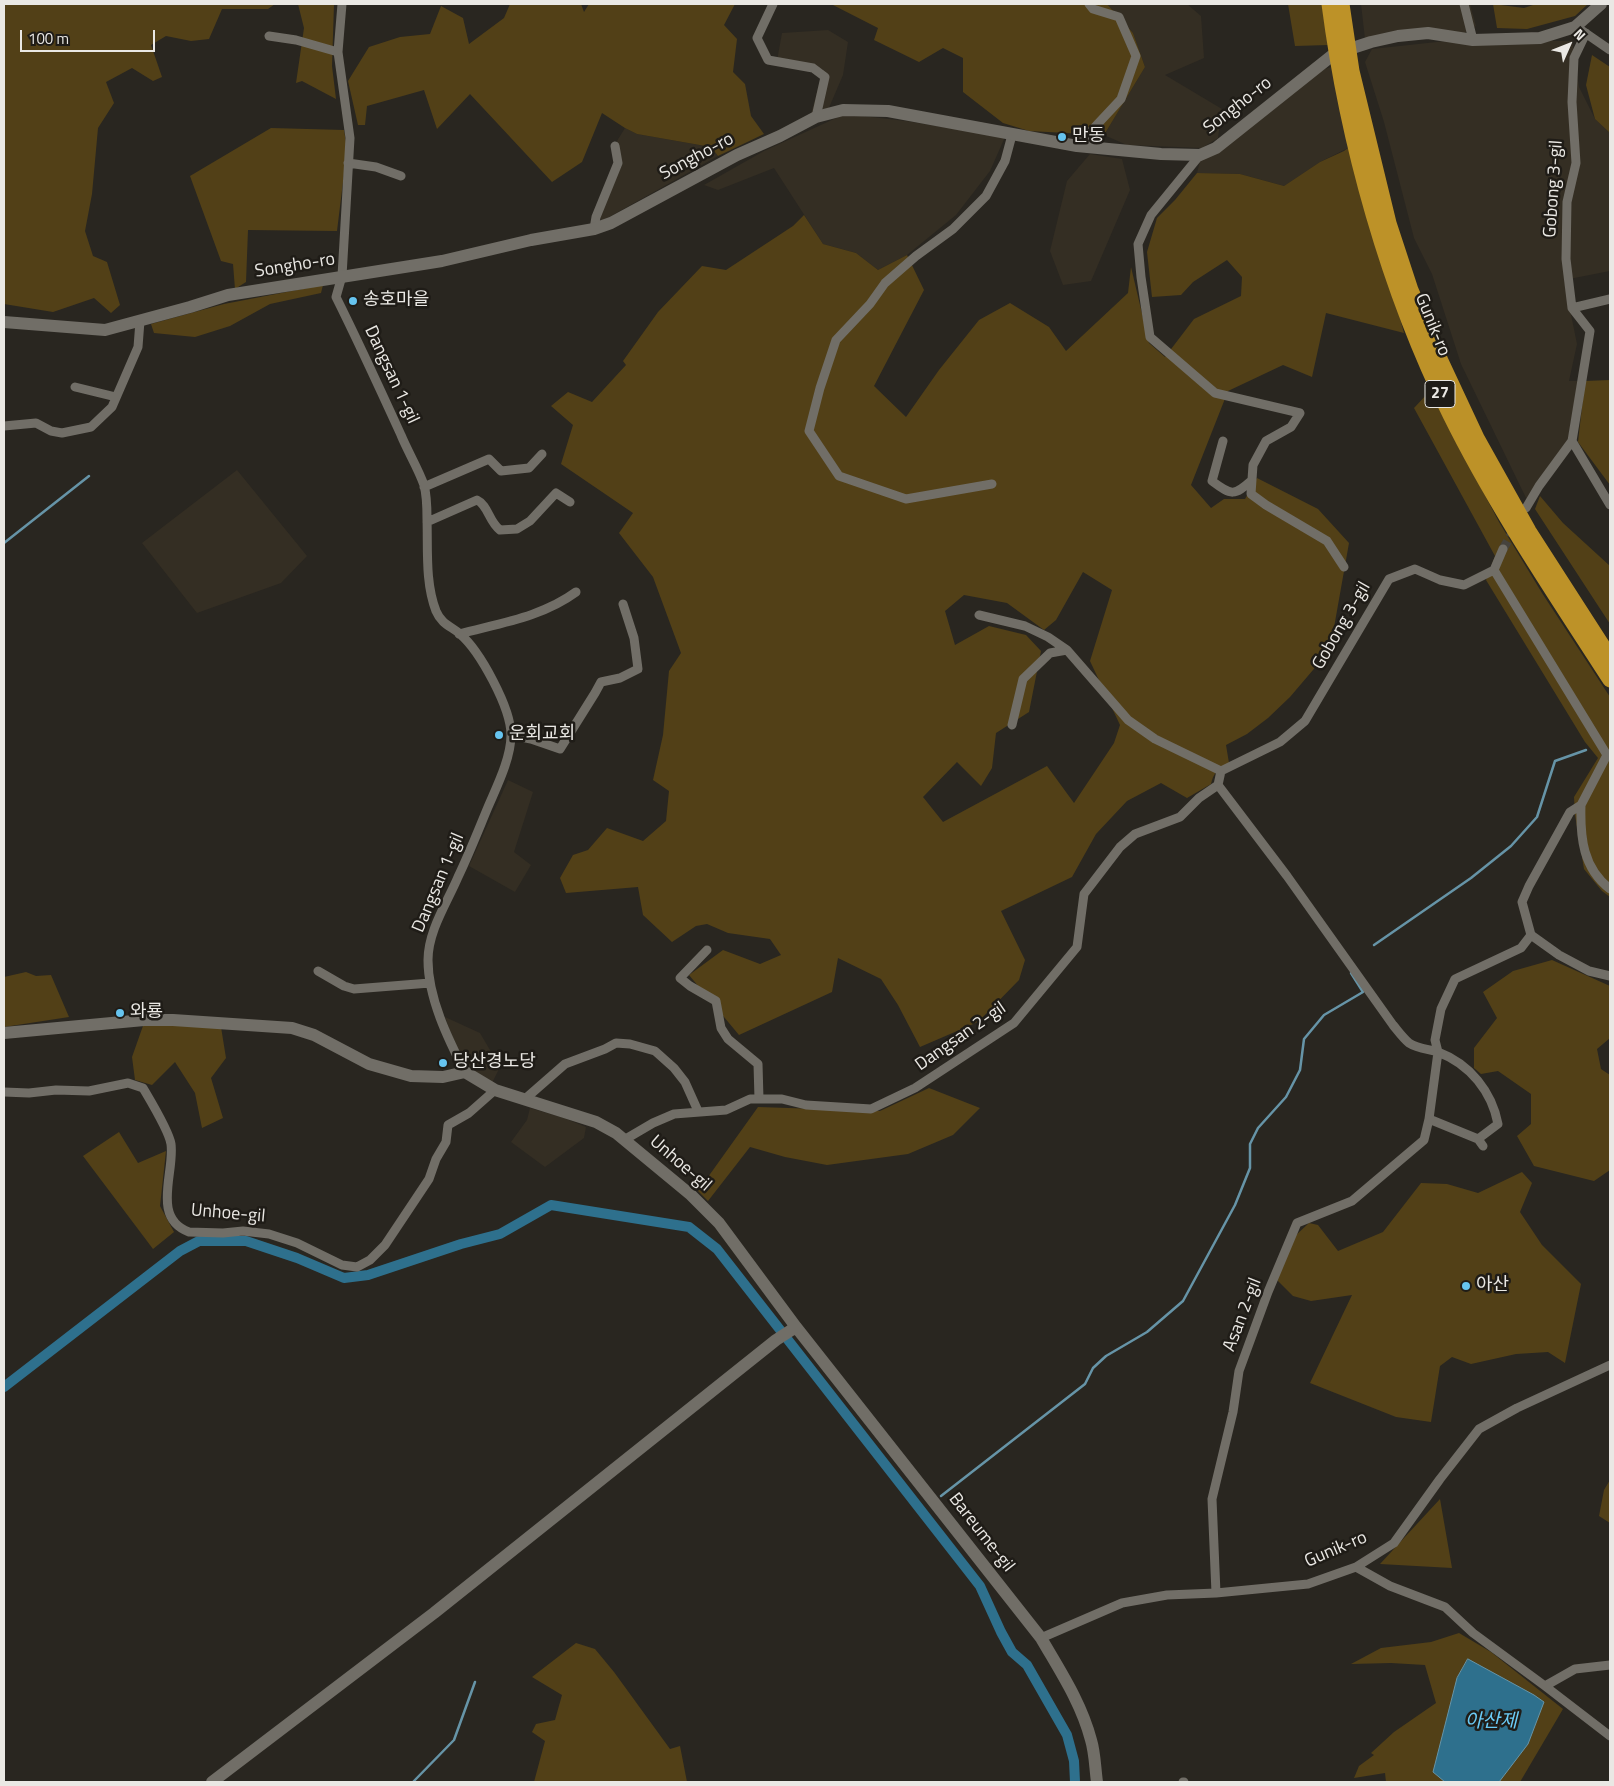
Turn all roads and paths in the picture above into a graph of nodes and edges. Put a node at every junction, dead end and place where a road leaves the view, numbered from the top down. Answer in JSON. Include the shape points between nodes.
{"nodes":[{"id":1,"x":342,"y":4,"type":"edge"},
{"id":2,"x":773,"y":4,"type":"edge"},
{"id":3,"x":1089,"y":4,"type":"edge"},
{"id":4,"x":1329,"y":4,"type":"edge"},
{"id":5,"x":1342,"y":4,"type":"edge"},
{"id":6,"x":1464,"y":4,"type":"edge"},
{"id":7,"x":1602,"y":4,"type":"edge"},
{"id":8,"x":1580,"y":30,"type":"junction"},
{"id":9,"x":1339,"y":33,"type":"junction"},
{"id":10,"x":269,"y":36,"type":"dead end"},
{"id":11,"x":1473,"y":40,"type":"junction"},
{"id":12,"x":1610,"y":50,"type":"edge"},
{"id":13,"x":338,"y":52,"type":"junction"},
{"id":14,"x":1346,"y":74,"type":"junction"},
{"id":15,"x":816,"y":116,"type":"junction"},
{"id":16,"x":1012,"y":135,"type":"junction"},
{"id":17,"x":616,"y":146,"type":"dead end"},
{"id":18,"x":1077,"y":146,"type":"junction"},
{"id":19,"x":1200,"y":155,"type":"junction"},
{"id":20,"x":348,"y":162,"type":"junction"},
{"id":21,"x":401,"y":176,"type":"dead end"},
{"id":22,"x":594,"y":229,"type":"junction"},
{"id":23,"x":342,"y":276,"type":"junction"},
{"id":24,"x":1610,"y":299,"type":"edge"},
{"id":25,"x":1572,"y":308,"type":"junction"},
{"id":26,"x":140,"y":321,"type":"junction"},
{"id":27,"x":4,"y":322,"type":"edge"},
{"id":28,"x":75,"y":386,"type":"dead end"},
{"id":29,"x":116,"y":397,"type":"junction"},
{"id":30,"x":4,"y":426,"type":"edge"},
{"id":31,"x":1223,"y":441,"type":"dead end"},
{"id":32,"x":1572,"y":441,"type":"junction"},
{"id":33,"x":542,"y":454,"type":"dead end"},
{"id":34,"x":1252,"y":480,"type":"junction"},
{"id":35,"x":992,"y":484,"type":"dead end"},
{"id":36,"x":424,"y":487,"type":"junction"},
{"id":37,"x":570,"y":502,"type":"dead end"},
{"id":38,"x":1610,"y":505,"type":"edge"},
{"id":39,"x":1526,"y":508,"type":"dead end"},
{"id":40,"x":427,"y":522,"type":"junction"},
{"id":41,"x":1503,"y":549,"type":"tunnel mouth"},
{"id":42,"x":1344,"y":567,"type":"dead end"},
{"id":43,"x":1494,"y":570,"type":"junction"},
{"id":44,"x":576,"y":592,"type":"dead end"},
{"id":45,"x":623,"y":604,"type":"dead end"},
{"id":46,"x":979,"y":615,"type":"dead end"},
{"id":47,"x":460,"y":634,"type":"junction"},
{"id":48,"x":1067,"y":650,"type":"junction"},
{"id":49,"x":1610,"y":657,"type":"edge"},
{"id":50,"x":1610,"y":680,"type":"edge"},
{"id":51,"x":1012,"y":725,"type":"dead end"},
{"id":52,"x":511,"y":735,"type":"junction"},
{"id":53,"x":1221,"y":771,"type":"junction"},
{"id":54,"x":1218,"y":785,"type":"junction"},
{"id":55,"x":1581,"y":805,"type":"junction"},
{"id":56,"x":1610,"y":889,"type":"edge"},
{"id":57,"x":1531,"y":935,"type":"junction"},
{"id":58,"x":707,"y":950,"type":"dead end"},
{"id":59,"x":318,"y":971,"type":"dead end"},
{"id":60,"x":1610,"y":976,"type":"edge"},
{"id":61,"x":430,"y":984,"type":"junction"},
{"id":62,"x":4,"y":1033,"type":"edge"},
{"id":63,"x":1438,"y":1052,"type":"junction"},
{"id":64,"x":465,"y":1072,"type":"junction"},
{"id":65,"x":495,"y":1090,"type":"junction"},
{"id":66,"x":4,"y":1092,"type":"edge"},
{"id":67,"x":525,"y":1099,"type":"junction"},
{"id":68,"x":760,"y":1099,"type":"junction"},
{"id":69,"x":698,"y":1112,"type":"junction"},
{"id":70,"x":1430,"y":1119,"type":"junction"},
{"id":71,"x":624,"y":1140,"type":"junction"},
{"id":72,"x":793,"y":1328,"type":"junction"},
{"id":73,"x":1610,"y":1366,"type":"edge"},
{"id":74,"x":1356,"y":1567,"type":"junction"},
{"id":75,"x":1216,"y":1593,"type":"junction"},
{"id":76,"x":1041,"y":1638,"type":"junction"},
{"id":77,"x":1609,"y":1663,"type":"edge"},
{"id":78,"x":1545,"y":1686,"type":"junction"},
{"id":79,"x":1610,"y":1736,"type":"edge"},
{"id":80,"x":212,"y":1782,"type":"edge"},
{"id":81,"x":1097,"y":1782,"type":"edge"}],
"edges":[{"from":1,"to":13,"type":"street","name":"Dangsan 1-gil"},
{"from":2,"to":15,"type":"street","via":[[757,38],[768,60],[813,68],[825,78]]},
{"from":3,"to":18,"type":"street","via":[[1093,9],[1120,17],[1136,56],[1121,99]]},
{"from":4,"to":9,"type":"highway","name":"Gunik-ro","number":"27"},
{"from":5,"to":9,"type":"highway","name":"Gunik-ro","number":"27"},
{"from":6,"to":11,"type":"street"},
{"from":7,"to":8,"type":"street","name":"Songho-ro"},
{"from":8,"to":11,"type":"street","name":"Songho-ro","via":[[1540,38]]},
{"from":8,"to":12,"type":"street"},
{"from":8,"to":25,"type":"street","name":"Gobong 3-gil","via":[[1574,58],[1572,102],[1576,163],[1567,202],[1566,259]]},
{"from":9,"to":14,"type":"highway","name":"Gunik-ro","number":"27"},
{"from":10,"to":13,"type":"street"},
{"from":11,"to":19,"type":"street","name":"Songho-ro","via":[[1428,33],[1380,40],[1334,54],[1216,148]]},
{"from":13,"to":20,"type":"street","name":"Dangsan 1-gil","via":[[350,138]]},
{"from":14,"to":49,"type":"highway","name":"Gunik-ro","number":"27","via":[[1389,223],[1411,290],[1440,361],[1477,438],[1529,531]]},
{"from":14,"to":50,"type":"highway","name":"Gunik-ro","number":"27","via":[[1354,144],[1392,275],[1420,350],[1489,487]]},
{"from":15,"to":16,"type":"street","name":"Songho-ro","via":[[843,110],[888,111]]},
{"from":15,"to":22,"type":"street","name":"Songho-ro"},
{"from":16,"to":18,"type":"street","name":"Songho-ro"},
{"from":16,"to":35,"type":"street","via":[[1005,161],[986,196],[954,229],[885,283],[836,340],[809,431],[839,476],[906,499]]},
{"from":17,"to":22,"type":"street","via":[[618,163]]},
{"from":18,"to":19,"type":"street","name":"Songho-ro"},
{"from":19,"to":34,"type":"street","via":[[1151,216],[1138,244],[1150,337],[1215,394],[1300,413],[1291,427],[1266,441],[1253,465]]},
{"from":20,"to":21,"type":"street"},
{"from":20,"to":23,"type":"street","name":"Dangsan 1-gil"},
{"from":22,"to":23,"type":"street","name":"Songho-ro","via":[[442,260]]},
{"from":23,"to":26,"type":"street","name":"Songho-ro","via":[[228,295]]},
{"from":23,"to":36,"type":"street","name":"Dangsan 1-gil","via":[[336,297]]},
{"from":24,"to":25,"type":"street"},
{"from":25,"to":32,"type":"street","via":[[1590,331]]},
{"from":26,"to":27,"type":"street","name":"Songho-ro","via":[[105,330]]},
{"from":26,"to":29,"type":"street","via":[[138,346]]},
{"from":28,"to":29,"type":"street"},
{"from":29,"to":30,"type":"street","via":[[112,407],[91,426],[62,433],[36,423]]},
{"from":31,"to":34,"type":"street","via":[[1212,481],[1230,493],[1239,492]]},
{"from":32,"to":38,"type":"street"},
{"from":32,"to":39,"type":"street"},
{"from":33,"to":36,"type":"street","via":[[529,468],[501,471],[489,460]]},
{"from":34,"to":42,"type":"street","via":[[1251,494],[1327,540]]},
{"from":36,"to":40,"type":"street","name":"Dangsan 1-gil"},
{"from":37,"to":40,"type":"street","via":[[556,493],[530,521],[517,529],[500,530],[482,502],[477,500]]},
{"from":40,"to":47,"type":"street","name":"Dangsan 1-gil","via":[[429,586],[437,613],[447,627]]},
{"from":41,"to":43,"type":"street"},
{"from":43,"to":53,"type":"street","name":"Gobong 3-gil","via":[[1464,585],[1440,580],[1416,569],[1389,579],[1305,721],[1280,742]]},
{"from":43,"to":55,"type":"street","via":[[1606,755]]},
{"from":44,"to":47,"type":"street","via":[[540,613]]},
{"from":45,"to":52,"type":"street","via":[[634,638],[638,669],[620,678],[601,682],[560,749]]},
{"from":46,"to":48,"type":"street","via":[[1025,626]]},
{"from":47,"to":52,"type":"street","name":"Dangsan 1-gil","via":[[497,688],[507,710]]},
{"from":48,"to":51,"type":"street","via":[[1050,653],[1023,679]]},
{"from":48,"to":53,"type":"street","via":[[1128,720],[1154,739]]},
{"from":52,"to":61,"type":"street","name":"Dangsan 1-gil","via":[[505,765],[494,794],[434,928],[428,961]]},
{"from":53,"to":54,"type":"street"},
{"from":54,"to":63,"type":"street","via":[[1393,1025],[1408,1043]]},
{"from":54,"to":68,"type":"street","name":"Dangsan 2-gil","via":[[1180,817],[1135,834],[1120,847],[1084,894],[1077,947],[1014,1023],[915,1088],[871,1109]]},
{"from":55,"to":56,"type":"street","via":[[1580,827],[1586,857],[1597,878]]},
{"from":55,"to":57,"type":"street","via":[[1570,812],[1528,886],[1522,902]]},
{"from":57,"to":60,"type":"street","via":[[1589,971]]},
{"from":57,"to":63,"type":"street","name":"Asan 2-gil","via":[[1521,948],[1455,979],[1441,1009],[1435,1040]]},
{"from":58,"to":68,"type":"street","via":[[680,978],[716,1001],[721,1028],[728,1039],[758,1064]]},
{"from":59,"to":61,"type":"street","via":[[354,989]]},
{"from":61,"to":64,"type":"street","name":"Dangsan 1-gil","via":[[439,1017]]},
{"from":62,"to":64,"type":"street","via":[[144,1020],[292,1028],[314,1035],[369,1064],[412,1076],[443,1077]]},
{"from":63,"to":70,"type":"street","name":"Asan 2-gil"},
{"from":63,"to":70,"type":"street","via":[[1466,1068],[1484,1088],[1496,1110],[1498,1124],[1481,1142]]},
{"from":64,"to":65,"type":"street","name":"Unhoe-gil"},
{"from":65,"to":66,"type":"street","name":"Unhoe-gil","via":[[469,1113],[448,1124],[446,1142],[429,1179],[386,1245],[357,1267],[342,1265],[297,1243],[269,1234],[189,1232],[174,1222],[166,1205],[171,1142],[143,1088],[128,1083],[89,1092]]},
{"from":65,"to":67,"type":"street","name":"Unhoe-gil"},
{"from":67,"to":69,"type":"street","via":[[565,1064],[616,1043],[630,1044],[655,1051],[674,1068],[685,1082]]},
{"from":67,"to":71,"type":"street","name":"Unhoe-gil","via":[[596,1122]]},
{"from":68,"to":69,"type":"street","name":"Dangsan 2-gil","via":[[750,1099],[726,1110]]},
{"from":69,"to":71,"type":"street","name":"Dangsan 2-gil","via":[[674,1114]]},
{"from":70,"to":75,"type":"street","name":"Asan 2-gil","via":[[1424,1140],[1352,1201],[1297,1223],[1239,1371],[1233,1412],[1212,1499]]},
{"from":71,"to":72,"type":"street","name":"Unhoe-gil","via":[[691,1194],[719,1223]]},
{"from":72,"to":76,"type":"street","name":"Bareume-gil"},
{"from":72,"to":80,"type":"street","via":[[434,1613]]},
{"from":73,"to":74,"type":"street","name":"Gunik-ro","via":[[1479,1429],[1394,1543]]},
{"from":74,"to":75,"type":"street","name":"Gunik-ro","via":[[1308,1584]]},
{"from":74,"to":78,"type":"street","via":[[1390,1586],[1445,1607],[1473,1633]]},
{"from":75,"to":76,"type":"street","name":"Gunik-ro","via":[[1167,1595],[1122,1603]]},
{"from":76,"to":81,"type":"street","name":"Bareume-gil","via":[[1071,1688],[1083,1716],[1092,1741]]},
{"from":77,"to":78,"type":"street","via":[[1575,1669]]},
{"from":78,"to":79,"type":"street"}]}
